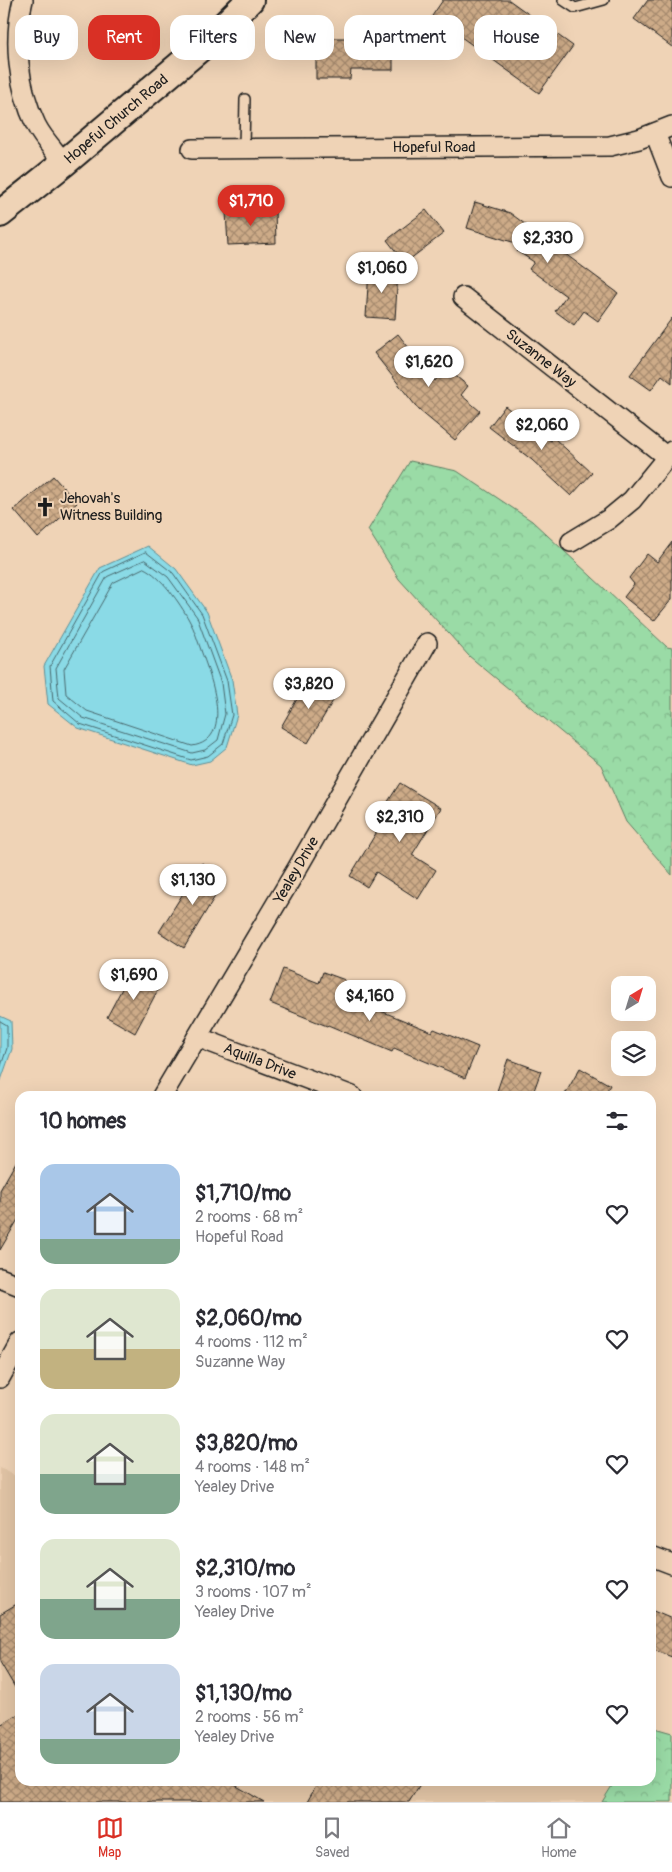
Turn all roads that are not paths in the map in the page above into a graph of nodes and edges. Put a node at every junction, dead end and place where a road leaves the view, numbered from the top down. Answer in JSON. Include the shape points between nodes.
{"nodes":[{"id":1,"x":23,"y":0,"type":"edge"},
{"id":2,"x":250,"y":0,"type":"edge"},
{"id":3,"x":563,"y":0,"type":"edge"},
{"id":4,"x":604,"y":0,"type":"edge"},
{"id":5,"x":245,"y":99,"type":"dead end"},
{"id":6,"x":672,"y":126,"type":"edge"},
{"id":7,"x":654,"y":134,"type":"junction"},
{"id":8,"x":192,"y":148,"type":"dead end"},
{"id":9,"x":244,"y":148,"type":"junction"},
{"id":10,"x":64,"y":163,"type":"junction"},
{"id":11,"x":672,"y":177,"type":"edge"},
{"id":12,"x":0,"y":214,"type":"edge"},
{"id":13,"x":463,"y":297,"type":"dead end"},
{"id":14,"x":670,"y":454,"type":"edge"},
{"id":15,"x":571,"y":542,"type":"dead end"},
{"id":16,"x":427,"y":643,"type":"dead end"},
{"id":17,"x":197,"y":1037,"type":"junction"},
{"id":18,"x":165,"y":1091,"type":"edge"},
{"id":19,"x":339,"y":1091,"type":"edge"},
{"id":20,"x":0,"y":1278,"type":"edge"},
{"id":21,"x":15,"y":1284,"type":"edge"},
{"id":22,"x":15,"y":1351,"type":"edge"},
{"id":23,"x":0,"y":1378,"type":"edge"},
{"id":24,"x":656,"y":1558,"type":"edge"},
{"id":25,"x":672,"y":1564,"type":"edge"}],
"edges":[{"from":1,"to":10,"type":"street","via":[[18,34],[24,92],[37,126]]},
{"from":2,"to":10,"type":"main road","name":"Hopeful Church Road","via":[[206,43]]},
{"from":3,"to":4,"type":"lane","via":[[575,8]]},
{"from":5,"to":9,"type":"lane"},
{"from":6,"to":7,"type":"street","name":"Hopeful Road"},
{"from":7,"to":9,"type":"street","name":"Hopeful Road","via":[[610,146]]},
{"from":7,"to":11,"type":"street"},
{"from":8,"to":9,"type":"street","name":"Hopeful Road"},
{"from":10,"to":12,"type":"main road","name":"Hopeful Church Road"},
{"from":13,"to":14,"type":"street","name":"Suzanne Way"},
{"from":14,"to":15,"type":"street","via":[[632,500],[609,519]]},
{"from":16,"to":17,"type":"street","name":"Yealey Drive"},
{"from":17,"to":18,"type":"street","name":"Yealey Drive"},
{"from":17,"to":19,"type":"street","name":"Aquilla Drive"},
{"from":20,"to":21,"type":"street"},
{"from":22,"to":23,"type":"street"},
{"from":24,"to":25,"type":"street"}]}
